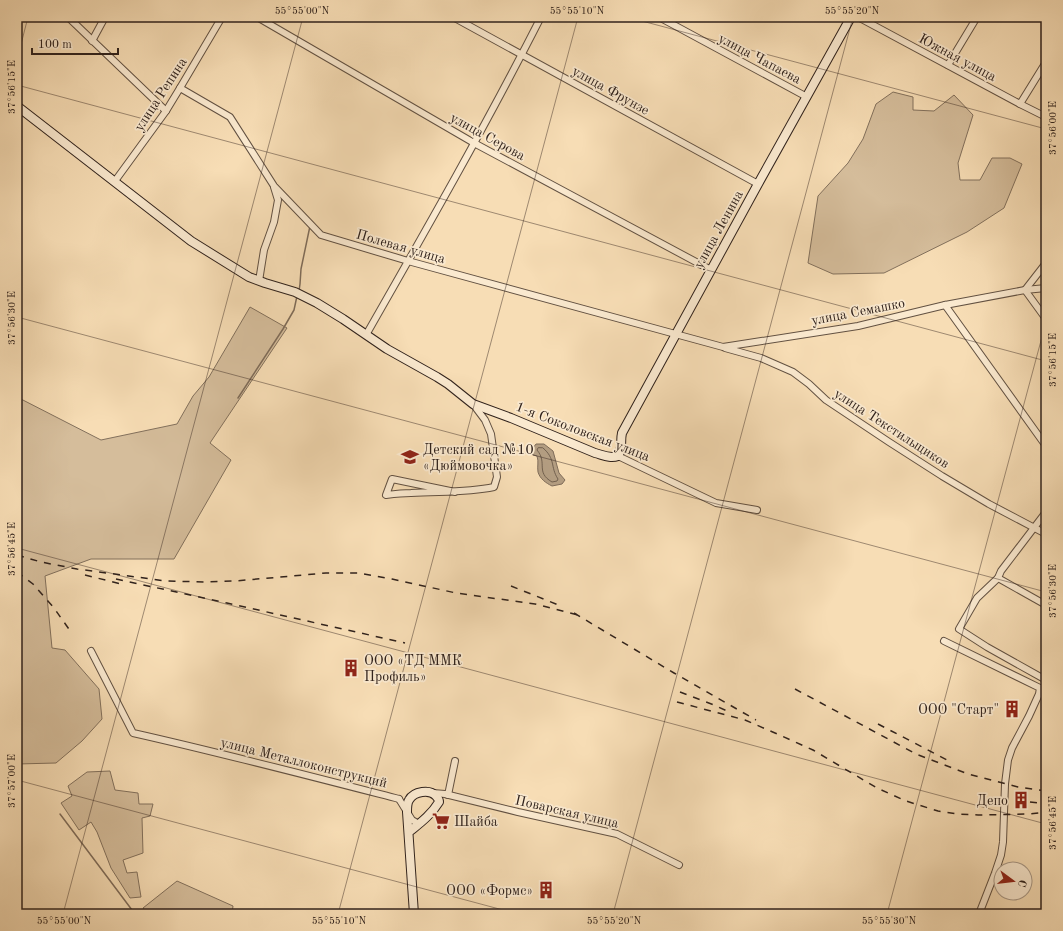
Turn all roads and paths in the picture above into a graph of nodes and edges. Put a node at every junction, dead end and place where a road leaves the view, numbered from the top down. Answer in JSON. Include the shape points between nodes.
{"nodes":[{"id":1,"x":68,"y":17,"type":"edge"},
{"id":2,"x":105,"y":17,"type":"edge"},
{"id":3,"x":222,"y":17,"type":"edge"},
{"id":4,"x":257,"y":17,"type":"edge"},
{"id":5,"x":453,"y":17,"type":"edge"},
{"id":6,"x":541,"y":17,"type":"edge"},
{"id":7,"x":659,"y":17,"type":"edge"},
{"id":8,"x":851,"y":17,"type":"edge"},
{"id":9,"x":858,"y":17,"type":"edge"},
{"id":10,"x":977,"y":17,"type":"edge"},
{"id":11,"x":92,"y":41,"type":"junction"},
{"id":12,"x":522,"y":55,"type":"junction"},
{"id":13,"x":1046,"y":62,"type":"edge"},
{"id":14,"x":948,"y":65,"type":"junction"},
{"id":15,"x":182,"y":85,"type":"junction"},
{"id":16,"x":807,"y":97,"type":"junction"},
{"id":17,"x":1020,"y":104,"type":"junction"},
{"id":18,"x":17,"y":106,"type":"edge"},
{"id":19,"x":166,"y":111,"type":"junction"},
{"id":20,"x":1046,"y":117,"type":"edge"},
{"id":21,"x":474,"y":143,"type":"junction"},
{"id":22,"x":115,"y":181,"type":"junction"},
{"id":23,"x":758,"y":184,"type":"junction"},
{"id":24,"x":274,"y":186,"type":"junction"},
{"id":25,"x":408,"y":261,"type":"junction"},
{"id":26,"x":1046,"y":263,"type":"edge"},
{"id":27,"x":711,"y":270,"type":"junction"},
{"id":28,"x":259,"y":281,"type":"junction"},
{"id":29,"x":1046,"y":288,"type":"edge"},
{"id":30,"x":1025,"y":290,"type":"junction"},
{"id":31,"x":944,"y":305,"type":"junction"},
{"id":32,"x":1046,"y":319,"type":"edge"},
{"id":33,"x":676,"y":334,"type":"junction"},
{"id":34,"x":366,"y":335,"type":"junction"},
{"id":35,"x":723,"y":347,"type":"junction"},
{"id":36,"x":473,"y":404,"type":"junction"},
{"id":37,"x":1046,"y":446,"type":"edge"},
{"id":38,"x":618,"y":456,"type":"junction"},
{"id":39,"x":455,"y":492,"type":"junction"},
{"id":40,"x":757,"y":510,"type":"dead end"},
{"id":41,"x":1046,"y":512,"type":"edge"},
{"id":42,"x":1034,"y":528,"type":"junction"},
{"id":43,"x":1046,"y":534,"type":"edge"},
{"id":44,"x":998,"y":578,"type":"junction"},
{"id":45,"x":1046,"y":605,"type":"edge"},
{"id":46,"x":944,"y":641,"type":"dead end"},
{"id":47,"x":91,"y":651,"type":"dead end"},
{"id":48,"x":1046,"y":680,"type":"edge"},
{"id":49,"x":455,"y":761,"type":"dead end"},
{"id":50,"x":430,"y":792,"type":"junction"},
{"id":51,"x":413,"y":794,"type":"junction"},
{"id":52,"x":446,"y":795,"type":"junction"},
{"id":53,"x":399,"y":799,"type":"junction"},
{"id":54,"x":439,"y":802,"type":"junction"},
{"id":55,"x":407,"y":812,"type":"junction"},
{"id":56,"x":418,"y":824,"type":"junction"},
{"id":57,"x":409,"y":832,"type":"junction"},
{"id":58,"x":679,"y":865,"type":"dead end"},
{"id":59,"x":414,"y":914,"type":"edge"},
{"id":60,"x":978,"y":914,"type":"edge"}],
"edges":[{"from":1,"to":11,"type":"street"},
{"from":2,"to":11,"type":"street"},
{"from":3,"to":15,"type":"street","name":"улица Репина"},
{"from":4,"to":21,"type":"street","name":"улица Серова"},
{"from":5,"to":12,"type":"street","name":"улица Фрунзе"},
{"from":6,"to":12,"type":"street"},
{"from":7,"to":16,"type":"street","name":"улица Чапаева"},
{"from":8,"to":16,"type":"street","name":"улица Ленина"},
{"from":9,"to":14,"type":"street","name":"Южная улица"},
{"from":10,"to":14,"type":"street"},
{"from":11,"to":19,"type":"street"},
{"from":12,"to":21,"type":"street"},
{"from":12,"to":23,"type":"street","name":"улица Фрунзе"},
{"from":13,"to":17,"type":"street"},
{"from":14,"to":17,"type":"street","name":"Южная улица"},
{"from":15,"to":19,"type":"street","name":"улица Репина"},
{"from":15,"to":24,"type":"street","name":"Полевая улица","via":[[230,117]]},
{"from":16,"to":23,"type":"street","name":"улица Ленина"},
{"from":17,"to":20,"type":"street","name":"Южная улица"},
{"from":18,"to":22,"type":"street","name":"1-я Соколовская улица"},
{"from":19,"to":22,"type":"street","name":"улица Репина"},
{"from":21,"to":25,"type":"street"},
{"from":21,"to":27,"type":"street","name":"улица Серова"},
{"from":22,"to":28,"type":"street","name":"1-я Соколовская улица","via":[[191,241]]},
{"from":23,"to":27,"type":"street","name":"улица Ленина"},
{"from":24,"to":25,"type":"street","name":"Полевая улица","via":[[321,235]]},
{"from":24,"to":28,"type":"street","via":[[278,200],[274,222],[264,250]]},
{"from":25,"to":33,"type":"street","name":"Полевая улица"},
{"from":25,"to":34,"type":"street"},
{"from":26,"to":30,"type":"street"},
{"from":27,"to":33,"type":"street","name":"улица Ленина"},
{"from":28,"to":34,"type":"street","name":"1-я Соколовская улица","via":[[297,293],[317,303]]},
{"from":29,"to":30,"type":"street","name":"улица Семашко"},
{"from":30,"to":31,"type":"street","name":"улица Семашко"},
{"from":30,"to":32,"type":"street"},
{"from":31,"to":35,"type":"street","name":"улица Семашко","via":[[858,326]]},
{"from":31,"to":37,"type":"street"},
{"from":33,"to":35,"type":"street","name":"улица Семашко"},
{"from":33,"to":38,"type":"street","name":"улица Ленина","via":[[622,433],[622,450]]},
{"from":34,"to":36,"type":"street","name":"1-я Соколовская улица","via":[[448,384]]},
{"from":35,"to":42,"type":"street","name":"улица Текстильщиков","via":[[761,358],[793,372],[826,400],[889,442],[989,504]]},
{"from":36,"to":38,"type":"street","name":"1-я Соколовская улица","via":[[595,453],[614,458]]},
{"from":36,"to":39,"type":"street","via":[[485,420],[491,434],[497,477],[494,487]]},
{"from":38,"to":40,"type":"street","name":"1-я Соколовская улица","via":[[716,503]]},
{"from":39,"to":39,"type":"street","via":[[411,493],[386,495],[392,479]]},
{"from":41,"to":42,"type":"street"},
{"from":42,"to":43,"type":"street","name":"улица Текстильщиков"},
{"from":42,"to":44,"type":"street"},
{"from":44,"to":45,"type":"street"},
{"from":44,"to":48,"type":"street","via":[[977,598],[959,629]]},
{"from":46,"to":60,"type":"street","via":[[1040,688],[1008,760],[1001,855]]},
{"from":47,"to":53,"type":"street","name":"улица Металлоконструкций","via":[[133,733],[307,774]]},
{"from":49,"to":52,"type":"street"},
{"from":50,"to":51,"type":"street"},
{"from":50,"to":52,"type":"street","name":"Поварская улица"},
{"from":50,"to":54,"type":"street","via":[[436,795]]},
{"from":51,"to":53,"type":"street"},
{"from":51,"to":55,"type":"street","via":[[407,805]]},
{"from":52,"to":54,"type":"street"},
{"from":52,"to":58,"type":"street","name":"Поварская улица","via":[[617,834]]},
{"from":53,"to":55,"type":"street"},
{"from":54,"to":56,"type":"street"},
{"from":55,"to":56,"type":"street"},
{"from":55,"to":57,"type":"street"},
{"from":56,"to":57,"type":"street"},
{"from":57,"to":59,"type":"street"}]}
